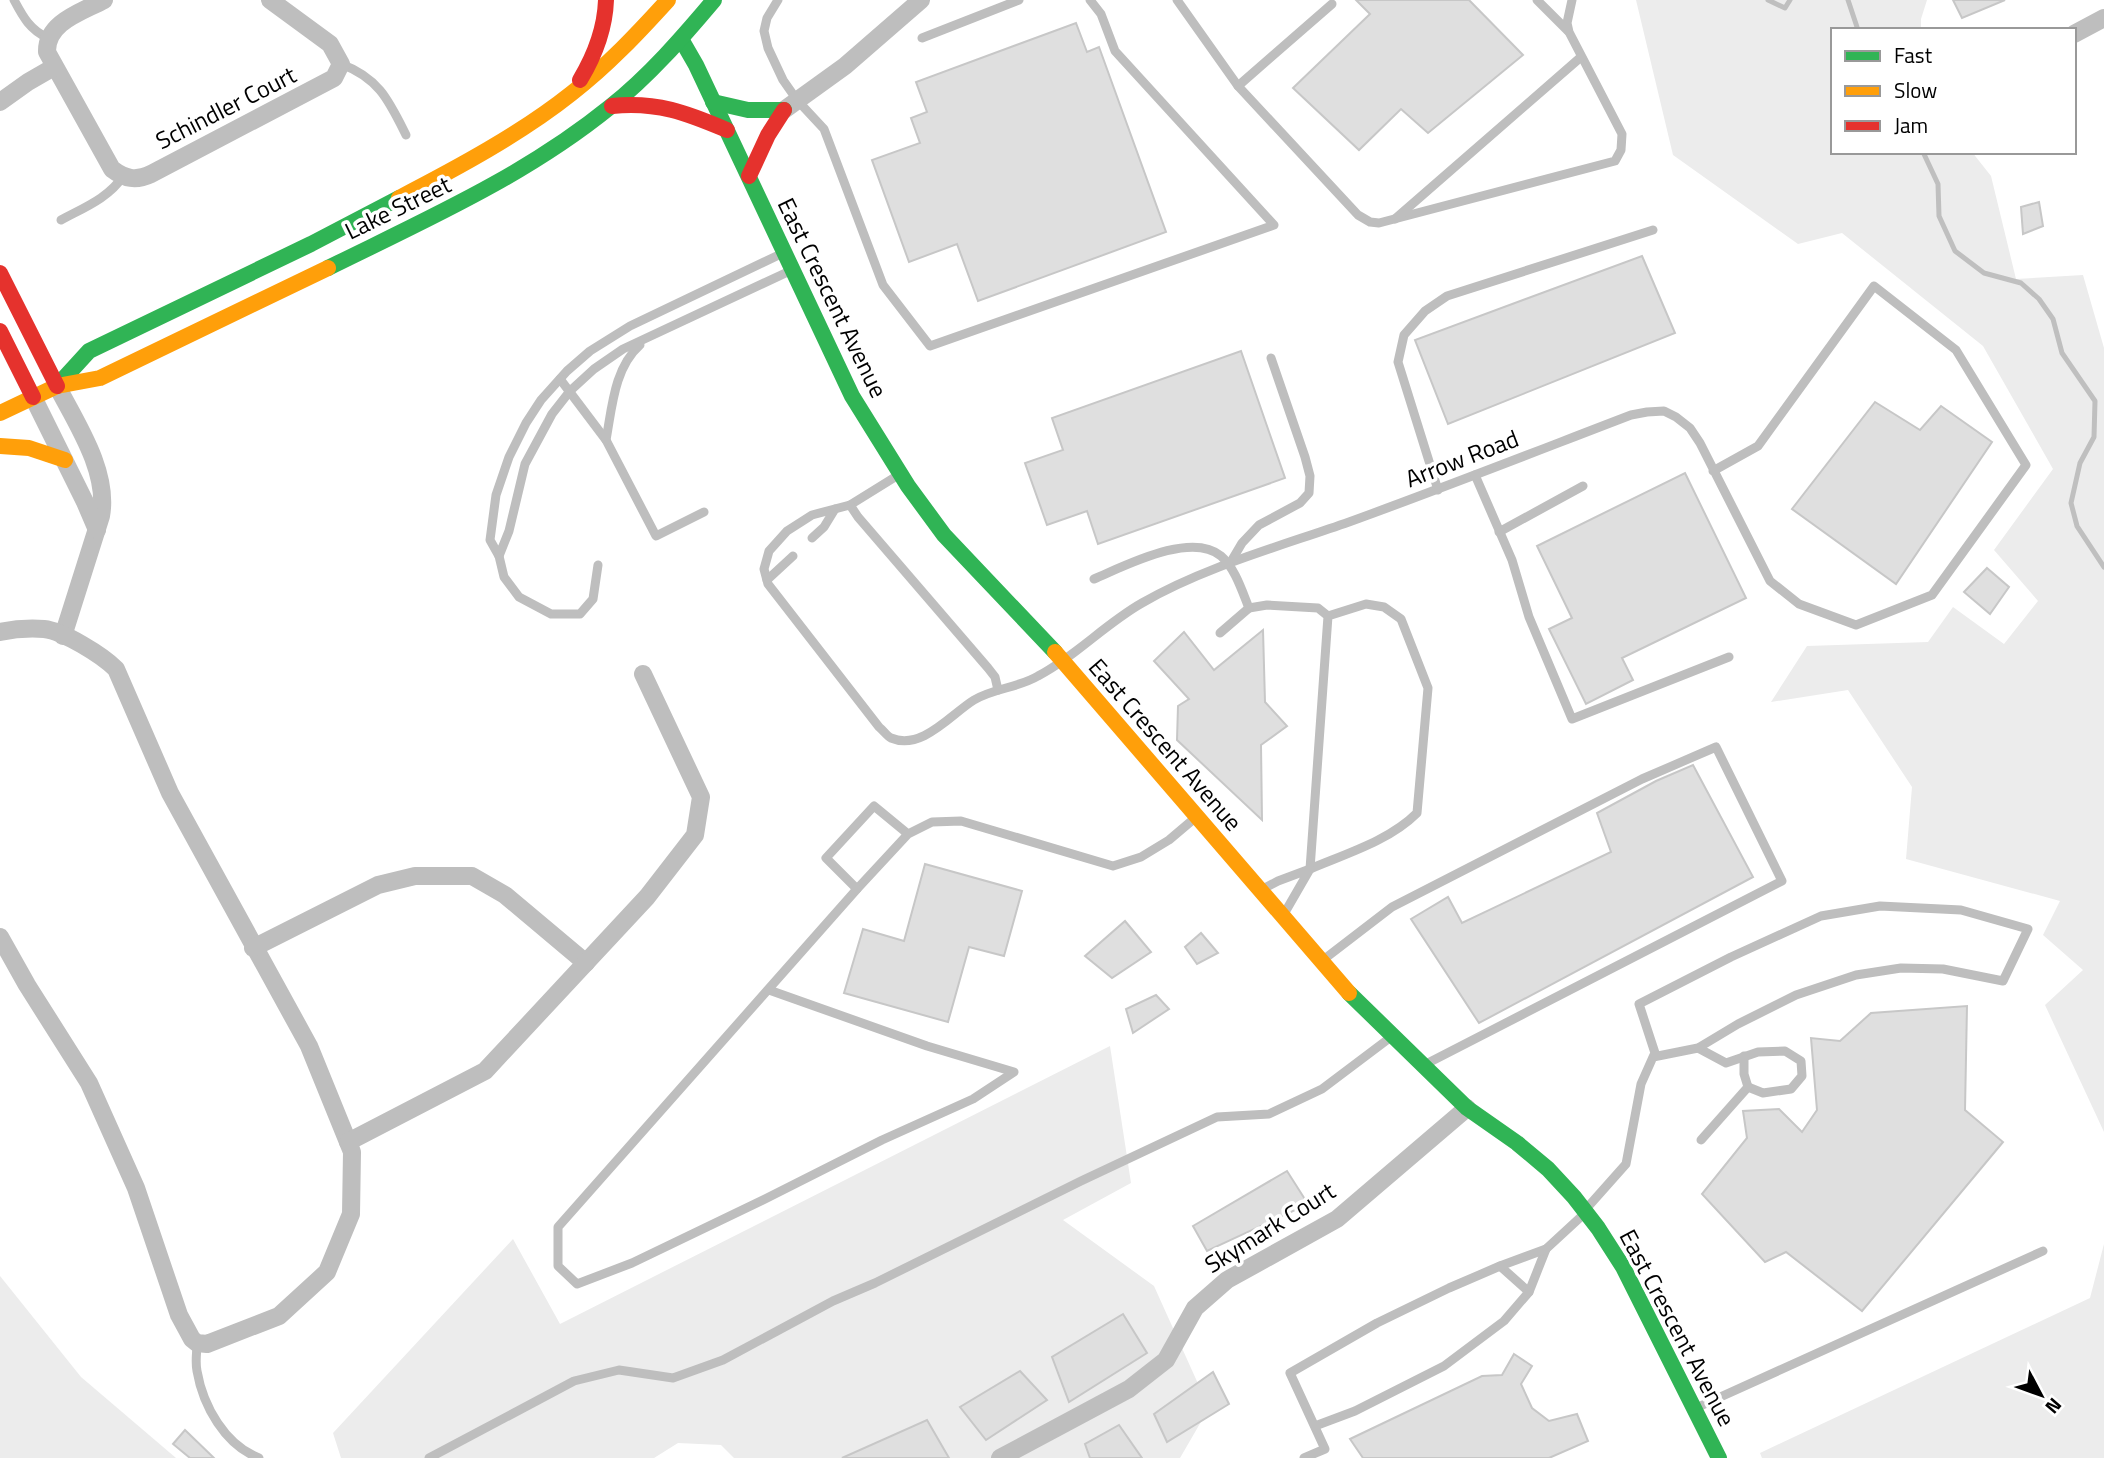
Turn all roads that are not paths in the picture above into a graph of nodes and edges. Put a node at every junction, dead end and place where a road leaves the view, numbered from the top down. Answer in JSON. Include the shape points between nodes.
{"nodes":[{"id":1,"x":14,"y":0,"type":"edge"},
{"id":2,"x":104,"y":0,"type":"edge"},
{"id":3,"x":270,"y":0,"type":"edge"},
{"id":4,"x":606,"y":0,"type":"edge"},
{"id":5,"x":714,"y":0,"type":"edge"},
{"id":6,"x":778,"y":0,"type":"edge"},
{"id":7,"x":921,"y":0,"type":"edge"},
{"id":8,"x":1019,"y":0,"type":"edge"},
{"id":9,"x":1090,"y":0,"type":"edge"},
{"id":10,"x":1177,"y":0,"type":"edge"},
{"id":11,"x":1537,"y":0,"type":"edge"},
{"id":12,"x":1572,"y":0,"type":"edge"},
{"id":13,"x":1332,"y":4,"type":"dead end"},
{"id":14,"x":669,"y":15,"type":"edge"},
{"id":15,"x":2104,"y":18,"type":"edge"},
{"id":16,"x":1569,"y":32,"type":"junction"},
{"id":17,"x":2076,"y":33,"type":"edge"},
{"id":18,"x":48,"y":38,"type":"junction"},
{"id":19,"x":922,"y":38,"type":"dead end"},
{"id":20,"x":1581,"y":57,"type":"junction"},
{"id":21,"x":341,"y":64,"type":"junction"},
{"id":22,"x":54,"y":67,"type":"junction"},
{"id":23,"x":28,"y":82,"type":"junction"},
{"id":24,"x":1238,"y":86,"type":"junction"},
{"id":25,"x":0,"y":87,"type":"edge"},
{"id":26,"x":570,"y":95,"type":"junction"},
{"id":27,"x":0,"y":102,"type":"edge"},
{"id":28,"x":713,"y":102,"type":"junction"},
{"id":29,"x":791,"y":105,"type":"junction"},
{"id":30,"x":612,"y":106,"type":"junction"},
{"id":31,"x":727,"y":130,"type":"junction"},
{"id":32,"x":406,"y":135,"type":"dead end"},
{"id":33,"x":123,"y":176,"type":"junction"},
{"id":34,"x":748,"y":176,"type":"junction"},
{"id":35,"x":61,"y":220,"type":"dead end"},
{"id":36,"x":1394,"y":220,"type":"junction"},
{"id":37,"x":1653,"y":230,"type":"dead end"},
{"id":38,"x":785,"y":253,"type":"junction"},
{"id":39,"x":793,"y":270,"type":"junction"},
{"id":40,"x":0,"y":273,"type":"edge"},
{"id":41,"x":0,"y":331,"type":"edge"},
{"id":42,"x":647,"y":340,"type":"junction"},
{"id":43,"x":1270,"y":358,"type":"dead end"},
{"id":44,"x":560,"y":379,"type":"junction"},
{"id":45,"x":57,"y":386,"type":"junction"},
{"id":46,"x":570,"y":391,"type":"junction"},
{"id":47,"x":33,"y":397,"type":"junction"},
{"id":48,"x":0,"y":413,"type":"edge"},
{"id":49,"x":606,"y":440,"type":"junction"},
{"id":50,"x":0,"y":446,"type":"edge"},
{"id":51,"x":65,"y":460,"type":"junction"},
{"id":52,"x":1713,"y":471,"type":"junction"},
{"id":53,"x":901,"y":474,"type":"junction"},
{"id":54,"x":1475,"y":475,"type":"junction"},
{"id":55,"x":1583,"y":486,"type":"dead end"},
{"id":56,"x":1438,"y":490,"type":"junction"},
{"id":57,"x":850,"y":505,"type":"junction"},
{"id":58,"x":835,"y":509,"type":"junction"},
{"id":59,"x":704,"y":512,"type":"dead end"},
{"id":60,"x":97,"y":530,"type":"junction"},
{"id":61,"x":1499,"y":532,"type":"junction"},
{"id":62,"x":812,"y":538,"type":"dead end"},
{"id":63,"x":499,"y":556,"type":"junction"},
{"id":64,"x":793,"y":556,"type":"dead end"},
{"id":65,"x":598,"y":565,"type":"dead end"},
{"id":66,"x":1229,"y":565,"type":"junction"},
{"id":67,"x":1094,"y":579,"type":"dead end"},
{"id":68,"x":767,"y":580,"type":"junction"},
{"id":69,"x":1249,"y":608,"type":"junction"},
{"id":70,"x":1328,"y":616,"type":"junction"},
{"id":71,"x":0,"y":632,"type":"edge"},
{"id":72,"x":1220,"y":633,"type":"dead end"},
{"id":73,"x":63,"y":636,"type":"junction"},
{"id":74,"x":1728,"y":657,"type":"dead end"},
{"id":75,"x":1064,"y":662,"type":"junction"},
{"id":76,"x":643,"y":674,"type":"dead end"},
{"id":77,"x":998,"y":690,"type":"junction"},
{"id":78,"x":1196,"y":817,"type":"junction"},
{"id":79,"x":908,"y":834,"type":"junction"},
{"id":80,"x":1310,"y":869,"type":"junction"},
{"id":81,"x":857,"y":889,"type":"junction"},
{"id":82,"x":1261,"y":891,"type":"junction"},
{"id":83,"x":1283,"y":915,"type":"junction"},
{"id":84,"x":0,"y":937,"type":"edge"},
{"id":85,"x":253,"y":948,"type":"junction"},
{"id":86,"x":1322,"y":961,"type":"junction"},
{"id":87,"x":586,"y":963,"type":"junction"},
{"id":88,"x":769,"y":990,"type":"junction"},
{"id":89,"x":1392,"y":1036,"type":"junction"},
{"id":90,"x":1698,"y":1048,"type":"junction"},
{"id":91,"x":1744,"y":1056,"type":"junction"},
{"id":92,"x":1653,"y":1057,"type":"junction"},
{"id":93,"x":1423,"y":1066,"type":"junction"},
{"id":94,"x":1748,"y":1087,"type":"junction"},
{"id":95,"x":1467,"y":1108,"type":"junction"},
{"id":96,"x":1701,"y":1140,"type":"dead end"},
{"id":97,"x":348,"y":1142,"type":"junction"},
{"id":98,"x":1585,"y":1211,"type":"junction"},
{"id":99,"x":1546,"y":1249,"type":"junction"},
{"id":100,"x":2043,"y":1251,"type":"dead end"},
{"id":101,"x":1500,"y":1266,"type":"junction"},
{"id":102,"x":1529,"y":1292,"type":"junction"},
{"id":103,"x":197,"y":1343,"type":"junction"},
{"id":104,"x":1694,"y":1409,"type":"junction"},
{"id":105,"x":1315,"y":1426,"type":"junction"},
{"id":106,"x":259,"y":1458,"type":"edge"},
{"id":107,"x":429,"y":1458,"type":"edge"},
{"id":108,"x":1000,"y":1458,"type":"edge"},
{"id":109,"x":1304,"y":1458,"type":"edge"},
{"id":110,"x":1719,"y":1458,"type":"edge"}],
"edges":[{"from":1,"to":18,"type":"lane","via":[[29,25]]},
{"from":2,"to":18,"type":"street","via":[[64,21]]},
{"from":3,"to":21,"type":"street","via":[[330,44]]},
{"from":4,"to":26,"type":"main road","via":[[599,42]]},
{"from":5,"to":14,"type":"main road","name":"Lake Street"},
{"from":6,"to":29,"type":"lane","via":[[764,31]]},
{"from":7,"to":29,"type":"street","via":[[845,66]]},
{"from":8,"to":19,"type":"lane"},
{"from":9,"to":29,"type":"lane","via":[[1101,14],[1115,51],[1274,225],[930,346],[883,285],[824,130]]},
{"from":10,"to":24,"type":"lane"},
{"from":11,"to":16,"type":"lane"},
{"from":12,"to":16,"type":"lane"},
{"from":13,"to":24,"type":"lane"},
{"from":14,"to":26,"type":"main road","name":"Lake Street"},
{"from":14,"to":28,"type":"main road","name":"East Crescent Avenue"},
{"from":14,"to":30,"type":"main road","name":"Lake Street"},
{"from":15,"to":17,"type":"street"},
{"from":16,"to":20,"type":"lane"},
{"from":18,"to":22,"type":"street","via":[[47,52]]},
{"from":20,"to":36,"type":"lane"},
{"from":20,"to":36,"type":"lane","via":[[1622,134],[1615,161]]},
{"from":21,"to":32,"type":"lane","via":[[366,75],[381,90]]},
{"from":21,"to":33,"type":"street","name":"Schindler Court","via":[[327,83],[151,174],[136,179]]},
{"from":22,"to":23,"type":"street"},
{"from":22,"to":33,"type":"street","via":[[108,163]]},
{"from":23,"to":25,"type":"street"},
{"from":23,"to":27,"type":"street"},
{"from":24,"to":36,"type":"lane","via":[[1358,215],[1370,222]]},
{"from":26,"to":45,"type":"main road","name":"Lake Street","via":[[395,201],[89,351]]},
{"from":28,"to":29,"type":"main road","via":[[761,111]]},
{"from":28,"to":31,"type":"main road","name":"East Crescent Avenue"},
{"from":29,"to":34,"type":"main road","via":[[768,135]]},
{"from":30,"to":31,"type":"main road","via":[[638,102],[666,106]]},
{"from":30,"to":45,"type":"main road","name":"Lake Street","via":[[533,163],[459,204],[100,378]]},
{"from":31,"to":34,"type":"main road","name":"East Crescent Avenue"},
{"from":33,"to":35,"type":"lane","via":[[105,195]]},
{"from":34,"to":38,"type":"main road","name":"East Crescent Avenue"},
{"from":37,"to":56,"type":"lane","via":[[1447,296],[1425,311],[1404,335],[1398,362]]},
{"from":38,"to":39,"type":"main road","name":"East Crescent Avenue"},
{"from":38,"to":44,"type":"lane","via":[[630,326],[590,351]]},
{"from":39,"to":42,"type":"lane"},
{"from":39,"to":53,"type":"main road","name":"East Crescent Avenue","via":[[852,396]]},
{"from":40,"to":45,"type":"main road"},
{"from":41,"to":47,"type":"main road"},
{"from":42,"to":46,"type":"lane","via":[[623,349]]},
{"from":42,"to":49,"type":"lane","via":[[633,351],[619,377]]},
{"from":43,"to":66,"type":"lane","via":[[1305,457],[1309,493],[1300,503],[1259,525]]},
{"from":44,"to":46,"type":"lane"},
{"from":44,"to":63,"type":"lane","via":[[541,400],[509,457],[496,495],[490,540]]},
{"from":45,"to":47,"type":"main road","name":"Lake Street"},
{"from":45,"to":60,"type":"street","via":[[102,483]]},
{"from":46,"to":49,"type":"lane"},
{"from":46,"to":63,"type":"lane","via":[[525,464]]},
{"from":47,"to":48,"type":"main road","name":"Lake Street"},
{"from":47,"to":51,"type":"street"},
{"from":49,"to":59,"type":"lane","via":[[656,536]]},
{"from":50,"to":51,"type":"main road","via":[[29,448]]},
{"from":51,"to":60,"type":"street"},
{"from":52,"to":52,"type":"lane","name":"Arrow Road","via":[[1770,581],[1799,604],[1856,625],[1932,595],[2026,465],[1956,350],[1874,286],[1758,446]]},
{"from":52,"to":54,"type":"lane","name":"Arrow Road","via":[[1690,428],[1664,411],[1631,415]]},
{"from":53,"to":57,"type":"lane"},
{"from":53,"to":75,"type":"main road","name":"East Crescent Avenue","via":[[944,535]]},
{"from":54,"to":56,"type":"lane","name":"Arrow Road"},
{"from":54,"to":61,"type":"lane"},
{"from":55,"to":61,"type":"lane"},
{"from":56,"to":66,"type":"lane","name":"Arrow Road"},
{"from":57,"to":58,"type":"lane"},
{"from":57,"to":77,"type":"lane","via":[[988,668]]},
{"from":58,"to":62,"type":"lane"},
{"from":58,"to":68,"type":"lane","via":[[812,515],[788,531],[769,551],[764,569]]},
{"from":60,"to":73,"type":"street"},
{"from":61,"to":74,"type":"lane","via":[[1572,719]]},
{"from":63,"to":65,"type":"lane","via":[[504,577],[519,597],[551,614],[580,614],[593,598]]},
{"from":64,"to":68,"type":"lane"},
{"from":66,"to":67,"type":"lane","via":[[1204,548],[1184,547]]},
{"from":66,"to":69,"type":"lane"},
{"from":66,"to":75,"type":"lane","name":"Arrow Road","via":[[1141,603]]},
{"from":68,"to":77,"type":"lane","name":"Arrow Road","via":[[891,738],[912,740],[930,734],[975,699]]},
{"from":69,"to":70,"type":"lane","via":[[1318,608]]},
{"from":69,"to":72,"type":"lane"},
{"from":70,"to":80,"type":"lane"},
{"from":70,"to":80,"type":"lane","via":[[1366,604],[1384,607],[1401,619],[1428,688],[1417,813],[1407,824],[1371,843]]},
{"from":71,"to":73,"type":"street","via":[[46,629]]},
{"from":73,"to":85,"type":"street","via":[[103,656],[116,668],[170,793]]},
{"from":75,"to":77,"type":"lane","name":"Arrow Road","via":[[1027,682]]},
{"from":75,"to":78,"type":"main road","name":"East Crescent Avenue"},
{"from":76,"to":87,"type":"street","via":[[701,797],[695,835],[647,897]]},
{"from":78,"to":79,"type":"lane","via":[[1141,858],[1113,866],[961,821],[932,822]]},
{"from":78,"to":82,"type":"main road","name":"East Crescent Avenue"},
{"from":79,"to":81,"type":"lane"},
{"from":79,"to":81,"type":"lane","via":[[874,806],[826,858]]},
{"from":80,"to":82,"type":"lane"},
{"from":80,"to":83,"type":"lane"},
{"from":81,"to":88,"type":"lane"},
{"from":82,"to":83,"type":"main road","name":"East Crescent Avenue"},
{"from":83,"to":86,"type":"main road","name":"East Crescent Avenue"},
{"from":84,"to":103,"type":"street","via":[[89,1083],[136,1188],[179,1315]]},
{"from":85,"to":87,"type":"street","via":[[378,885],[415,876],[472,876],[505,895]]},
{"from":85,"to":97,"type":"street","via":[[309,1046]]},
{"from":86,"to":89,"type":"main road","name":"East Crescent Avenue"},
{"from":86,"to":93,"type":"lane","via":[[1392,907],[1642,779],[1716,747],[1782,881]]},
{"from":87,"to":97,"type":"street","via":[[485,1071]]},
{"from":88,"to":88,"type":"lane","via":[[558,1227],[558,1266],[577,1284],[632,1263],[973,1099],[1014,1072]]},
{"from":89,"to":93,"type":"main road","name":"East Crescent Avenue"},
{"from":89,"to":107,"type":"lane","via":[[1322,1089],[1269,1114],[1217,1117],[833,1301],[723,1360],[673,1378],[619,1370],[574,1381]]},
{"from":90,"to":91,"type":"lane","via":[[1726,1063]]},
{"from":90,"to":92,"type":"lane"},
{"from":90,"to":92,"type":"lane","via":[[1797,995],[1856,975],[1933,969],[2003,981],[2028,929],[1961,910],[1880,906],[1821,916],[1639,1004]]},
{"from":91,"to":94,"type":"lane"},
{"from":91,"to":94,"type":"lane","via":[[1785,1051],[1801,1061],[1802,1076],[1791,1089],[1763,1093]]},
{"from":92,"to":98,"type":"lane","via":[[1641,1084],[1626,1164]]},
{"from":93,"to":95,"type":"main road","name":"East Crescent Avenue"},
{"from":94,"to":96,"type":"lane"},
{"from":95,"to":98,"type":"main road","name":"East Crescent Avenue","via":[[1548,1169]]},
{"from":95,"to":108,"type":"street","name":"Skymark Court","via":[[1337,1219],[1227,1280],[1195,1308],[1166,1360],[1129,1389]]},
{"from":97,"to":103,"type":"street","via":[[352,1152],[351,1214],[327,1272],[279,1316],[207,1344]]},
{"from":98,"to":99,"type":"lane"},
{"from":98,"to":104,"type":"main road","name":"East Crescent Avenue","via":[[1623,1267]]},
{"from":99,"to":101,"type":"lane"},
{"from":99,"to":102,"type":"lane"},
{"from":100,"to":104,"type":"lane"},
{"from":101,"to":102,"type":"lane"},
{"from":101,"to":105,"type":"lane","via":[[1377,1323],[1290,1373]]},
{"from":102,"to":105,"type":"lane","via":[[1504,1321],[1444,1366]]},
{"from":103,"to":106,"type":"lane","via":[[196,1369],[211,1410],[237,1445]]},
{"from":104,"to":110,"type":"main road","name":"East Crescent Avenue"},
{"from":105,"to":109,"type":"lane","via":[[1325,1449]]}]}
